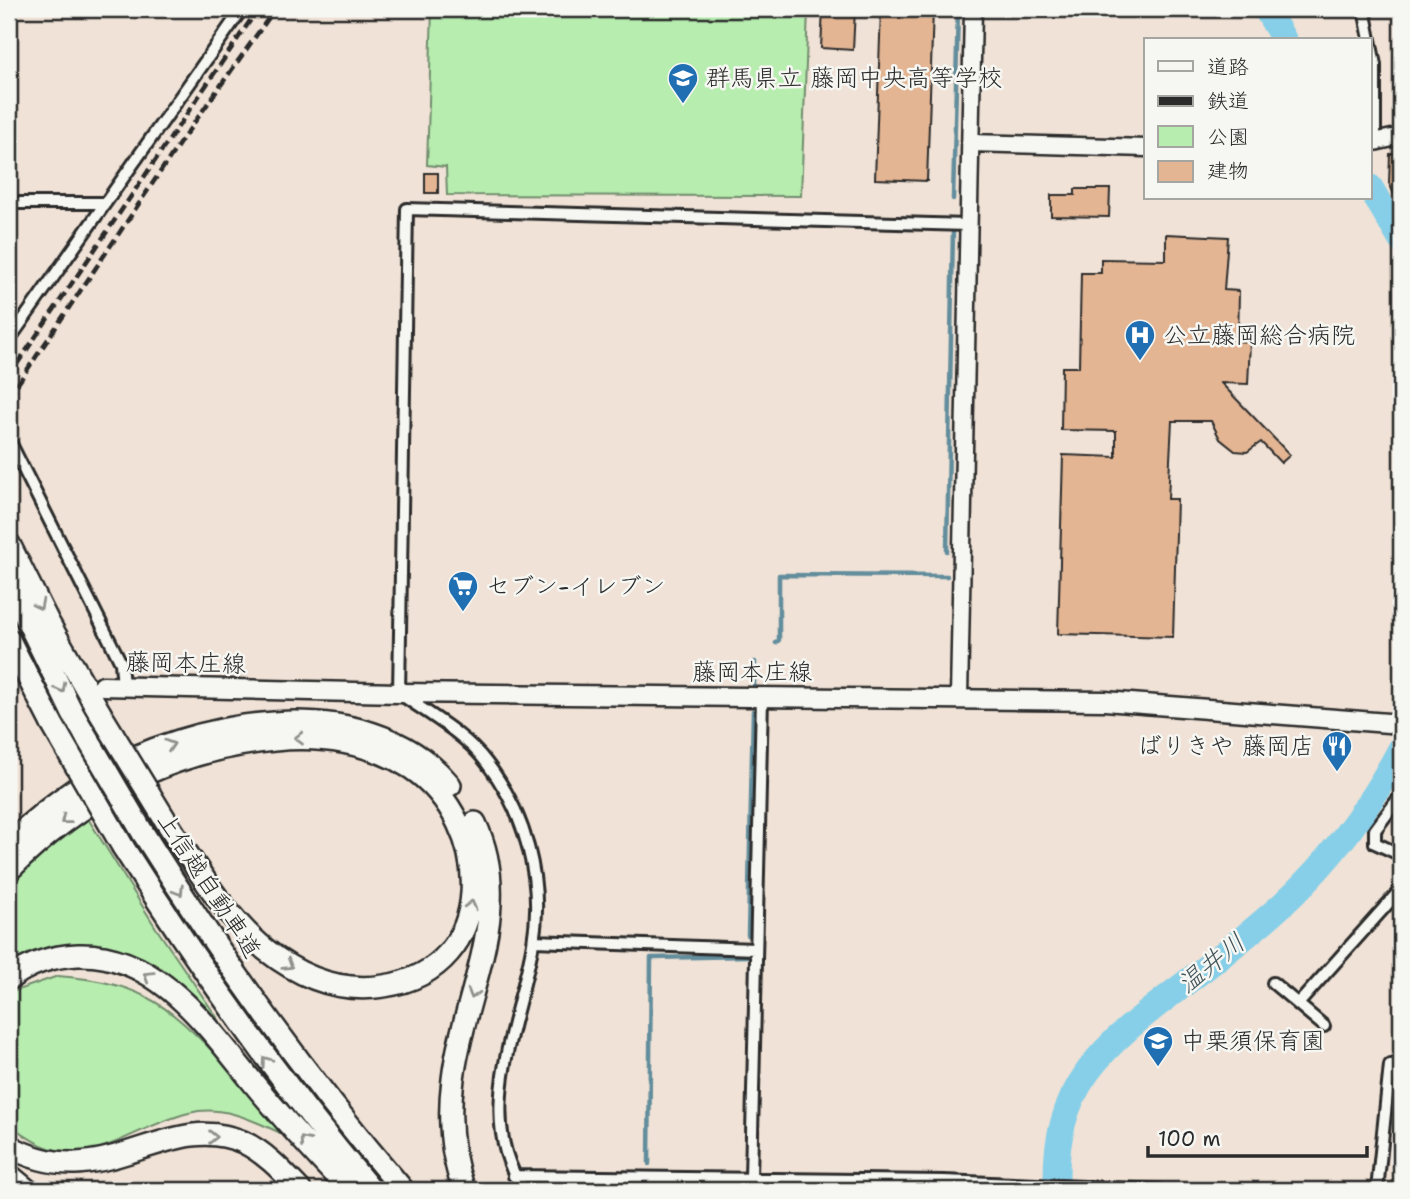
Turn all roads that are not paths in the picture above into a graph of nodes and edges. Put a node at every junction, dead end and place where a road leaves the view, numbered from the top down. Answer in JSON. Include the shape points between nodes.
{"nodes":[{"id":1,"x":242,"y":9,"type":"edge"},
{"id":2,"x":973,"y":9,"type":"edge"},
{"id":3,"x":1364,"y":9,"type":"edge"},
{"id":4,"x":1370,"y":38,"type":"edge"},
{"id":5,"x":1372,"y":50,"type":"edge"},
{"id":6,"x":1401,"y":136,"type":"edge"},
{"id":7,"x":970,"y":143,"type":"junction"},
{"id":8,"x":1372,"y":143,"type":"edge"},
{"id":9,"x":1144,"y":148,"type":"edge"},
{"id":10,"x":9,"y":203,"type":"edge"},
{"id":11,"x":105,"y":203,"type":"junction"},
{"id":12,"x":968,"y":225,"type":"junction"},
{"id":13,"x":9,"y":340,"type":"edge"},
{"id":14,"x":9,"y":440,"type":"edge"},
{"id":15,"x":9,"y":544,"type":"edge"},
{"id":16,"x":9,"y":583,"type":"edge"},
{"id":17,"x":9,"y":640,"type":"edge"},
{"id":18,"x":103,"y":686,"type":"tunnel mouth"},
{"id":19,"x":123,"y":686,"type":"junction"},
{"id":20,"x":399,"y":693,"type":"junction"},
{"id":21,"x":959,"y":697,"type":"junction"},
{"id":22,"x":762,"y":698,"type":"junction"},
{"id":23,"x":1401,"y":724,"type":"edge"},
{"id":24,"x":1401,"y":795,"type":"edge"},
{"id":25,"x":9,"y":844,"type":"edge"},
{"id":26,"x":1401,"y":855,"type":"edge"},
{"id":27,"x":9,"y":870,"type":"edge"},
{"id":28,"x":1401,"y":889,"type":"edge"},
{"id":29,"x":534,"y":941,"type":"junction"},
{"id":30,"x":755,"y":949,"type":"junction"},
{"id":31,"x":9,"y":979,"type":"edge"},
{"id":32,"x":1273,"y":982,"type":"dead end"},
{"id":33,"x":1299,"y":1003,"type":"junction"},
{"id":34,"x":1324,"y":1026,"type":"dead end"},
{"id":35,"x":1401,"y":1064,"type":"edge"},
{"id":36,"x":9,"y":1146,"type":"edge"},
{"id":37,"x":9,"y":1175,"type":"edge"},
{"id":38,"x":514,"y":1176,"type":"junction"},
{"id":39,"x":751,"y":1178,"type":"junction"},
{"id":40,"x":27,"y":1190,"type":"edge"},
{"id":41,"x":299,"y":1190,"type":"edge"},
{"id":42,"x":350,"y":1190,"type":"edge"},
{"id":43,"x":371,"y":1190,"type":"edge"},
{"id":44,"x":403,"y":1190,"type":"edge"},
{"id":45,"x":464,"y":1190,"type":"edge"},
{"id":46,"x":524,"y":1190,"type":"edge"},
{"id":47,"x":1159,"y":1190,"type":"edge"},
{"id":48,"x":1377,"y":1190,"type":"edge"}],
"edges":[{"from":1,"to":11,"type":"street"},
{"from":2,"to":7,"type":"street"},
{"from":3,"to":4,"type":"street"},
{"from":5,"to":8,"type":"street"},
{"from":6,"to":8,"type":"street"},
{"from":7,"to":9,"type":"street"},
{"from":7,"to":12,"type":"street"},
{"from":10,"to":11,"type":"street"},
{"from":11,"to":13,"type":"street"},
{"from":12,"to":20,"type":"street","via":[[407,209]]},
{"from":12,"to":21,"type":"street"},
{"from":14,"to":19,"type":"street","via":[[121,663]]},
{"from":15,"to":27,"type":"highway","one_way":true,"bridge":true,"via":[[100,713],[166,821],[249,934],[297,971],[353,988],[390,985],[425,972],[452,946],[470,913],[474,894],[470,853],[442,797],[395,759],[337,740],[259,741],[152,769],[105,792],[80,809]]},
{"from":16,"to":44,"type":"highway","name":"上信越自動車道","one_way":true,"bridge":true,"via":[[74,714],[143,834],[250,996]]},
{"from":43,"to":17,"type":"highway","one_way":true,"bridge":true,"via":[[238,1022],[122,847]]},
{"from":18,"to":19,"type":"main road","name":"藤岡本庄線"},
{"from":19,"to":20,"type":"main road","name":"藤岡本庄線"},
{"from":20,"to":22,"type":"main road","name":"藤岡本庄線"},
{"from":20,"to":29,"type":"street","via":[[485,760],[509,797],[533,867]]},
{"from":21,"to":22,"type":"main road","name":"藤岡本庄線"},
{"from":21,"to":23,"type":"main road","name":"藤岡本庄線","via":[[1105,701]]},
{"from":22,"to":30,"type":"street"},
{"from":24,"to":26,"type":"street","via":[[1375,830],[1375,843]]},
{"from":25,"to":45,"type":"highway","one_way":true,"via":[[71,792],[117,765],[232,729],[327,723],[391,741],[426,761],[469,810],[489,873],[486,941],[453,1078],[451,1129]]},
{"from":28,"to":33,"type":"street"},
{"from":29,"to":30,"type":"street"},
{"from":29,"to":38,"type":"street","via":[[502,1090],[505,1150]]},
{"from":30,"to":39,"type":"street"},
{"from":42,"to":31,"type":"highway","one_way":true,"via":[[200,1018],[150,976],[118,960],[84,955],[49,958]]},
{"from":32,"to":33,"type":"street"},
{"from":33,"to":34,"type":"street"},
{"from":35,"to":48,"type":"street","via":[[1390,1065]]},
{"from":36,"to":41,"type":"highway","one_way":true,"via":[[52,1168],[88,1170],[193,1138],[226,1138],[270,1159]]},
{"from":37,"to":40,"type":"highway"},
{"from":38,"to":39,"type":"street"},
{"from":38,"to":46,"type":"street"},
{"from":39,"to":47,"type":"street"}]}
